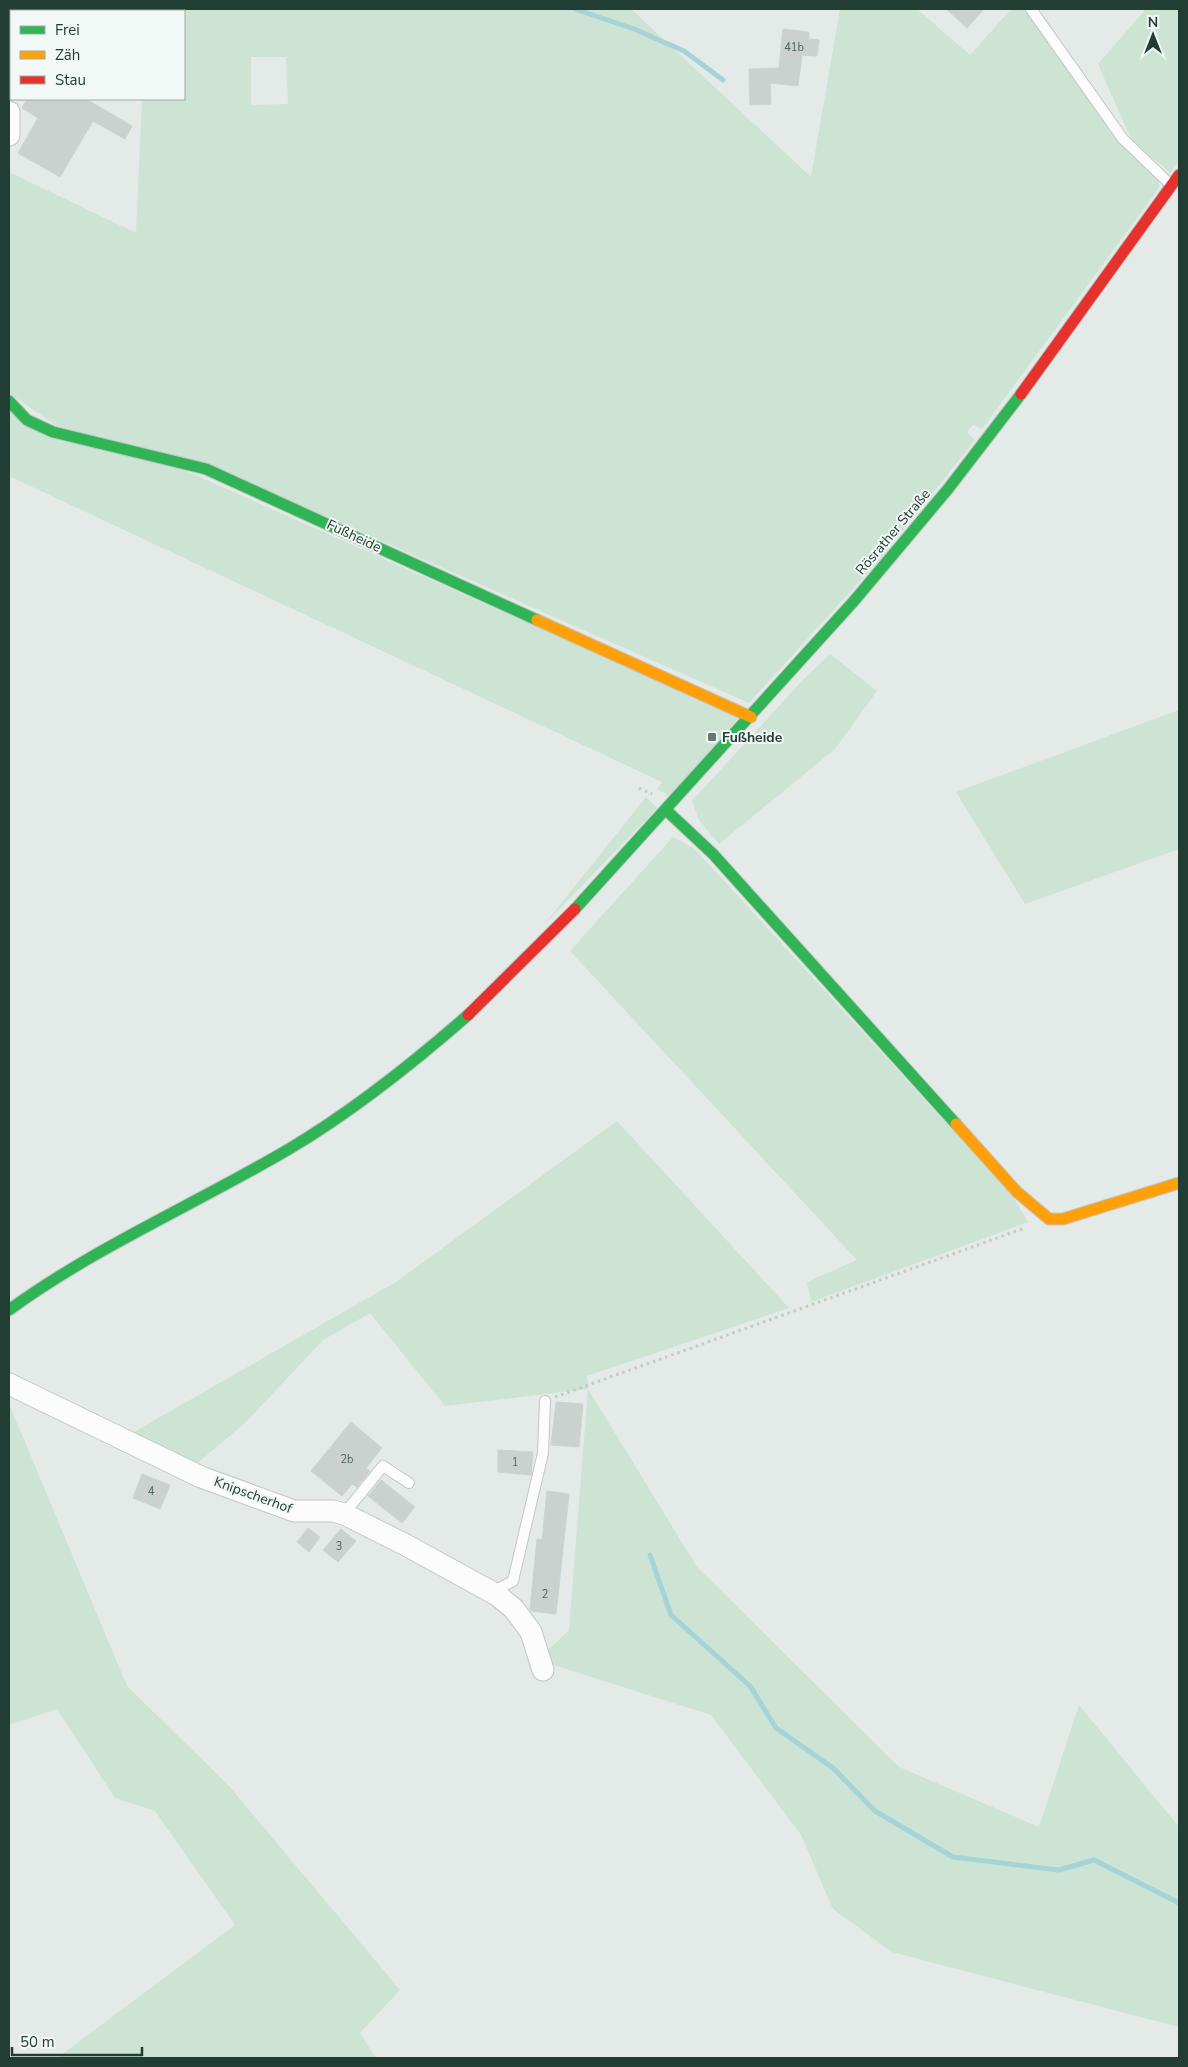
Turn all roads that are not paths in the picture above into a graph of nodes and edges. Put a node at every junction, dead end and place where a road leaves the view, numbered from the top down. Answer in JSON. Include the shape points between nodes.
{"nodes":[{"id":1,"x":1031,"y":9,"type":"edge"},
{"id":2,"x":9,"y":112,"type":"edge"},
{"id":3,"x":9,"y":135,"type":"edge"},
{"id":4,"x":1179,"y":175,"type":"edge"},
{"id":5,"x":1172,"y":186,"type":"junction"},
{"id":6,"x":9,"y":400,"type":"edge"},
{"id":7,"x":751,"y":717,"type":"junction"},
{"id":8,"x":666,"y":810,"type":"junction"},
{"id":9,"x":1179,"y":1183,"type":"edge"},
{"id":10,"x":9,"y":1310,"type":"edge"},
{"id":11,"x":9,"y":1384,"type":"edge"},
{"id":12,"x":546,"y":1401,"type":"road end"},
{"id":13,"x":409,"y":1483,"type":"dead end"},
{"id":14,"x":344,"y":1514,"type":"junction"},
{"id":15,"x":492,"y":1592,"type":"junction"},
{"id":16,"x":543,"y":1670,"type":"dead end"}],
"edges":[{"from":1,"to":5,"type":"lane","via":[[1123,139]]},
{"from":2,"to":3,"type":"street"},
{"from":4,"to":5,"type":"street","name":"Rösrather Straße"},
{"from":5,"to":7,"type":"street","name":"Rösrather Straße","via":[[1072,326],[949,488],[851,606]]},
{"from":6,"to":7,"type":"street","name":"Fußheide","via":[[27,420],[53,432],[206,469]]},
{"from":7,"to":8,"type":"street","name":"Rösrather Straße"},
{"from":8,"to":9,"type":"street","via":[[713,854],[1017,1192],[1049,1219],[1063,1219]]},
{"from":8,"to":10,"type":"street","name":"Rösrather Straße","via":[[512,974],[445,1037],[382,1086],[276,1158],[73,1264]]},
{"from":11,"to":14,"type":"street","name":"Knipscherhof","via":[[201,1477],[294,1511]]},
{"from":12,"to":15,"type":"lane","via":[[543,1453],[513,1581]]},
{"from":13,"to":14,"type":"lane","via":[[383,1466]]},
{"from":14,"to":15,"type":"street","name":"Knipscherhof"},
{"from":15,"to":16,"type":"street","name":"Knipscherhof","via":[[514,1609],[531,1632]]}]}
